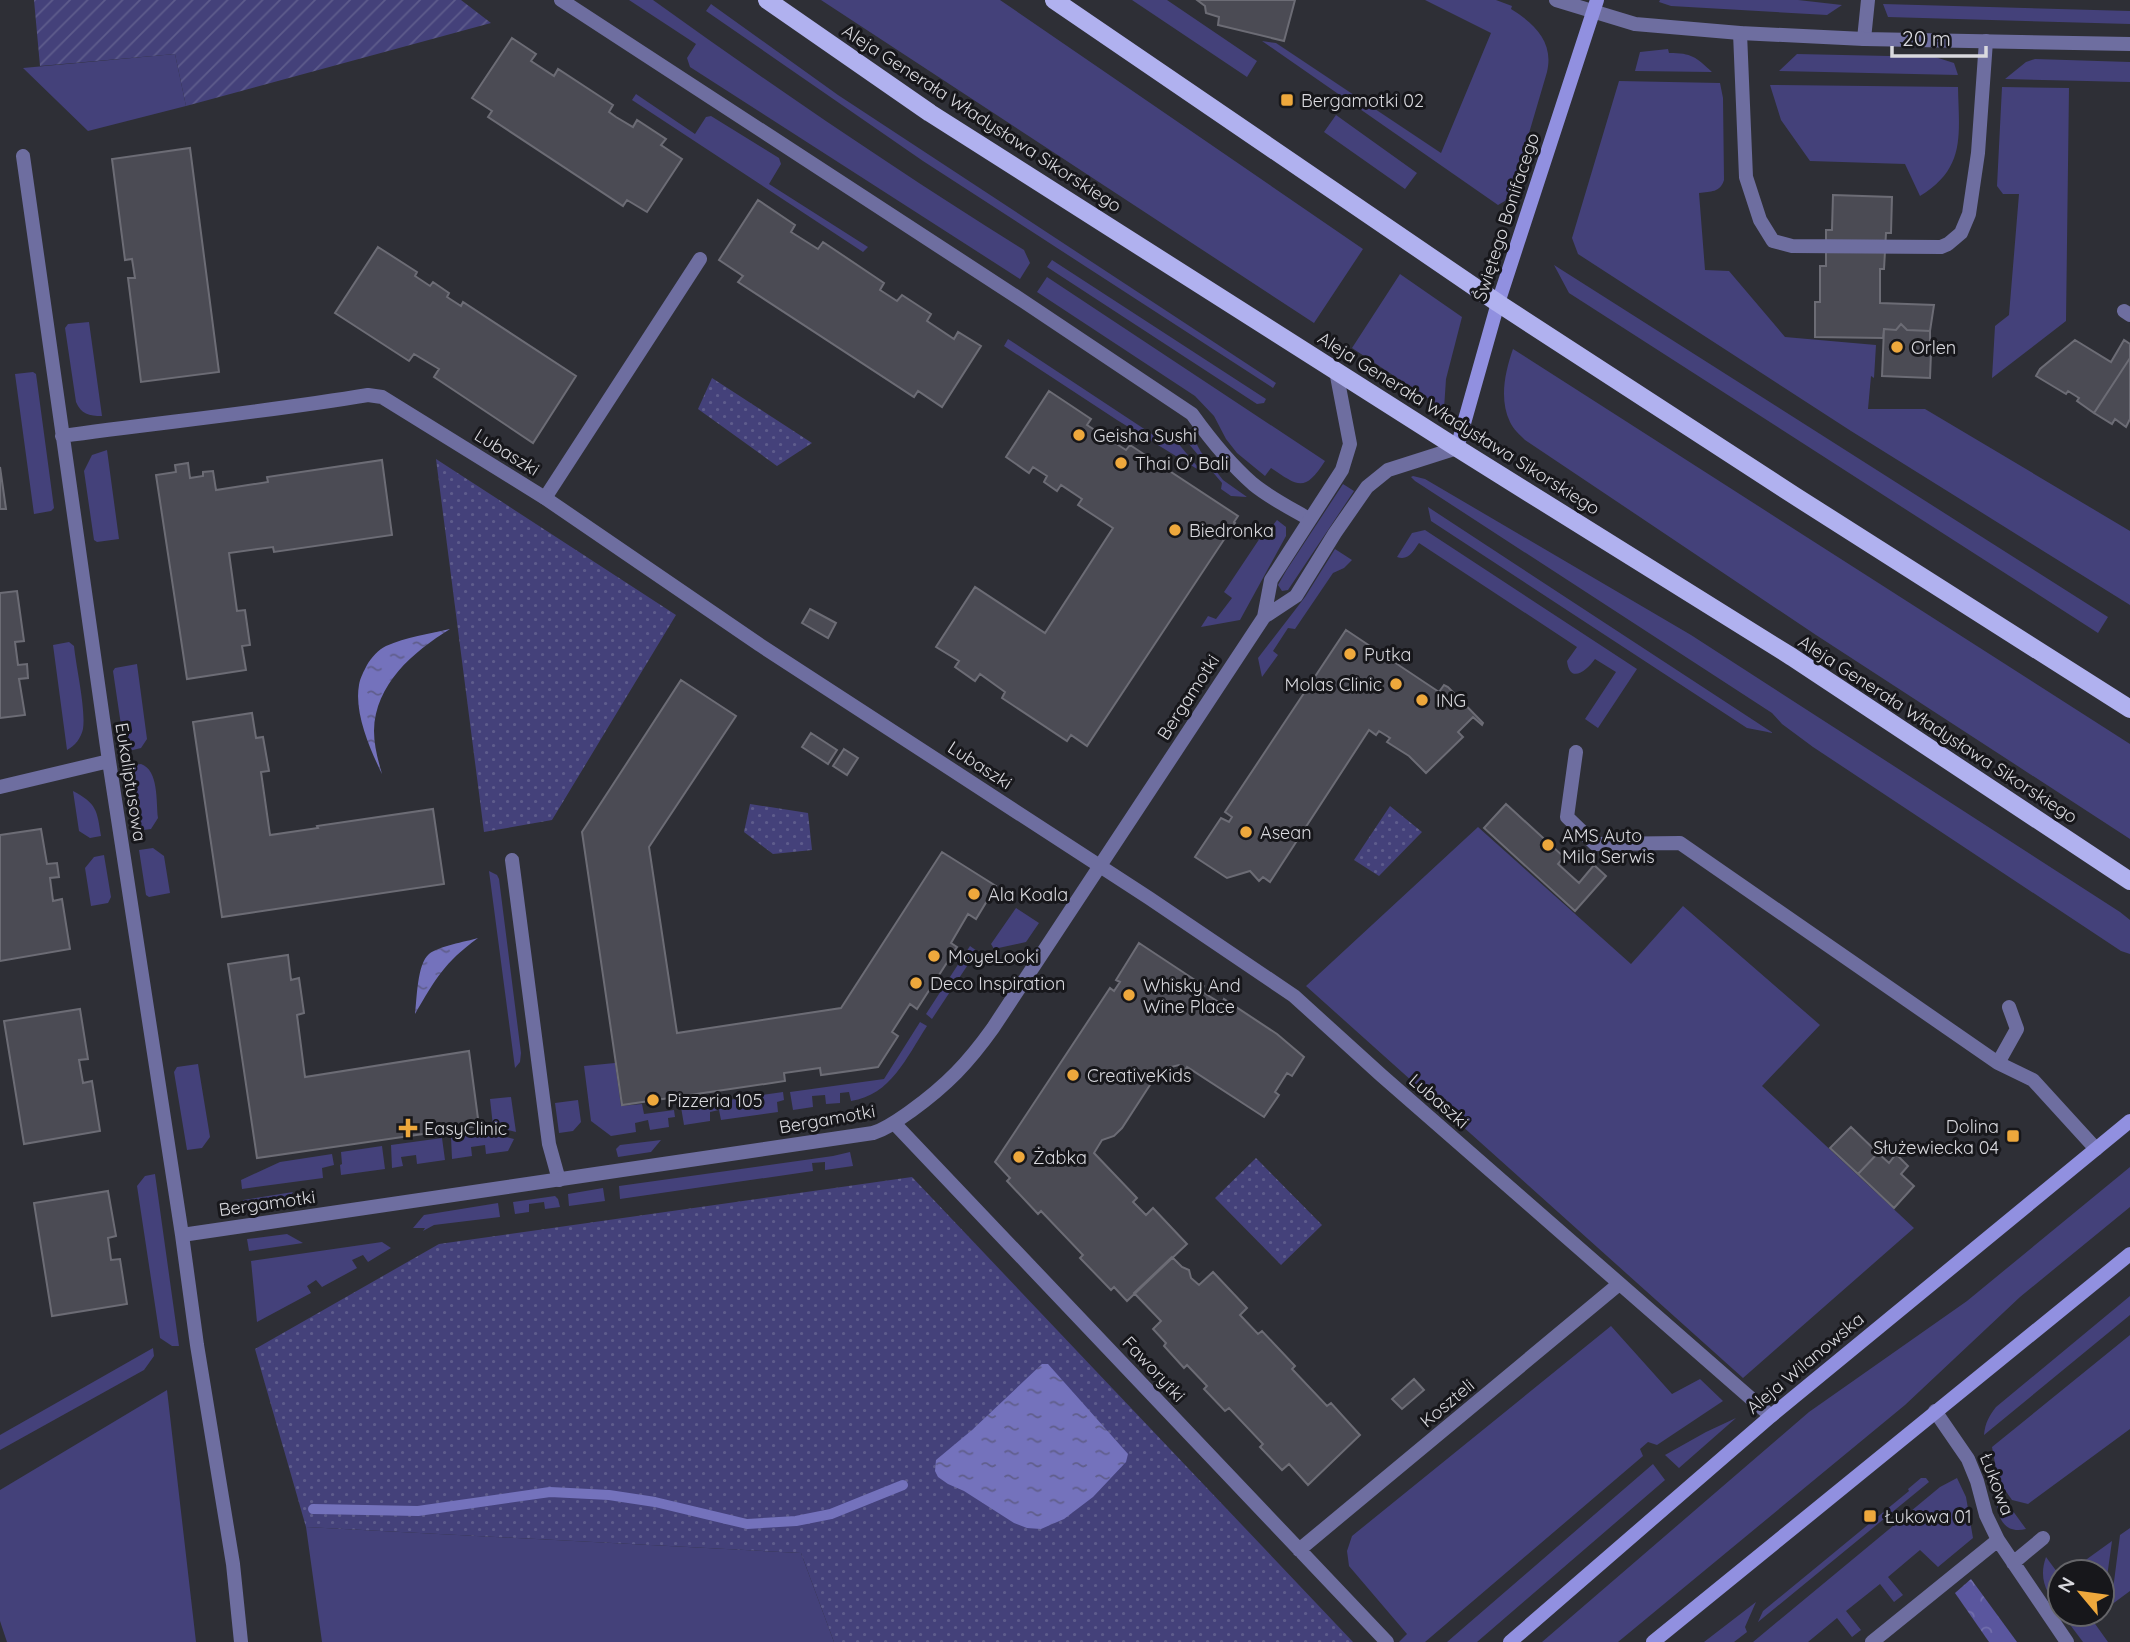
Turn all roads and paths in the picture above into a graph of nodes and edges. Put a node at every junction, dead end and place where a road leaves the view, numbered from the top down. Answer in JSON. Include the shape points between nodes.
{"nodes":[{"id":1,"x":561,"y":0,"type":"edge"},
{"id":2,"x":767,"y":0,"type":"edge"},
{"id":3,"x":1556,"y":0,"type":"edge"},
{"id":4,"x":1868,"y":0,"type":"edge"},
{"id":5,"x":1057,"y":1,"type":"edge"},
{"id":6,"x":1595,"y":6,"type":"edge"},
{"id":7,"x":1740,"y":33,"type":"junction"},
{"id":8,"x":1864,"y":39,"type":"junction"},
{"id":9,"x":1986,"y":41,"type":"junction"},
{"id":10,"x":2130,"y":44,"type":"edge"},
{"id":11,"x":23,"y":156,"type":"dead end"},
{"id":12,"x":699,"y":260,"type":"dead end"},
{"id":13,"x":1497,"y":303,"type":"junction"},
{"id":14,"x":1336,"y":371,"type":"junction"},
{"id":15,"x":62,"y":436,"type":"junction"},
{"id":16,"x":1457,"y":448,"type":"junction"},
{"id":17,"x":545,"y":498,"type":"junction"},
{"id":18,"x":1308,"y":519,"type":"junction"},
{"id":19,"x":1264,"y":617,"type":"junction"},
{"id":20,"x":2130,"y":709,"type":"edge"},
{"id":21,"x":1576,"y":752,"type":"dead end"},
{"id":22,"x":108,"y":761,"type":"junction"},
{"id":23,"x":0,"y":787,"type":"edge"},
{"id":24,"x":512,"y":860,"type":"dead end"},
{"id":25,"x":1100,"y":866,"type":"junction"},
{"id":26,"x":2130,"y":881,"type":"edge"},
{"id":27,"x":2009,"y":1007,"type":"dead end"},
{"id":28,"x":1998,"y":1063,"type":"junction"},
{"id":29,"x":2130,"y":1121,"type":"edge"},
{"id":30,"x":894,"y":1123,"type":"junction"},
{"id":31,"x":2096,"y":1149,"type":"junction"},
{"id":32,"x":559,"y":1180,"type":"junction"},
{"id":33,"x":182,"y":1235,"type":"junction"},
{"id":34,"x":2130,"y":1254,"type":"edge"},
{"id":35,"x":1619,"y":1284,"type":"junction"},
{"id":36,"x":1935,"y":1411,"type":"junction"},
{"id":37,"x":1771,"y":1416,"type":"junction"},
{"id":38,"x":2043,"y":1538,"type":"dead end"},
{"id":39,"x":1998,"y":1540,"type":"junction"},
{"id":40,"x":1299,"y":1550,"type":"junction"},
{"id":41,"x":2013,"y":1563,"type":"junction"},
{"id":42,"x":241,"y":1642,"type":"edge"},
{"id":43,"x":1387,"y":1642,"type":"edge"},
{"id":44,"x":1510,"y":1642,"type":"edge"},
{"id":45,"x":1653,"y":1642,"type":"edge"},
{"id":46,"x":1872,"y":1642,"type":"edge"},
{"id":47,"x":2067,"y":1642,"type":"edge"}],
"edges":[{"from":1,"to":18,"type":"street","via":[[1192,414],[1240,472]]},
{"from":2,"to":14,"type":"main road","name":"Aleja Generała Władysława Sikorskiego","via":[[930,113]]},
{"from":3,"to":6,"type":"street"},
{"from":4,"to":8,"type":"street"},
{"from":5,"to":13,"type":"main road"},
{"from":6,"to":7,"type":"street","via":[[1635,24]]},
{"from":6,"to":13,"type":"main road","name":"Świętego Bonifacego"},
{"from":7,"to":8,"type":"street"},
{"from":7,"to":9,"type":"street","via":[[1746,177],[1760,220],[1773,241],[1791,246],[1941,247],[1961,233],[1969,214],[1978,153]]},
{"from":8,"to":9,"type":"street"},
{"from":9,"to":10,"type":"street"},
{"from":11,"to":15,"type":"street","name":"Eukaliptusowa"},
{"from":12,"to":17,"type":"street"},
{"from":13,"to":16,"type":"main road","name":"Świętego Bonifacego"},
{"from":13,"to":20,"type":"main road"},
{"from":14,"to":16,"type":"main road","name":"Aleja Generała Władysława Sikorskiego"},
{"from":14,"to":18,"type":"street","name":"Bergamotki","via":[[1350,444],[1342,470]]},
{"from":15,"to":17,"type":"street","name":"Lubaszki","via":[[375,395]]},
{"from":15,"to":22,"type":"street","name":"Eukaliptusowa"},
{"from":16,"to":19,"type":"street","name":"Bergamotki","via":[[1388,470],[1367,487],[1296,596]]},
{"from":16,"to":26,"type":"main road","name":"Aleja Generała Władysława Sikorskiego","via":[[1792,657]]},
{"from":17,"to":25,"type":"street","name":"Lubaszki","via":[[760,645]]},
{"from":18,"to":19,"type":"street","name":"Bergamotki","via":[[1271,580]]},
{"from":19,"to":25,"type":"street","name":"Bergamotki"},
{"from":21,"to":28,"type":"street","via":[[1567,817],[1595,844],[1680,844]]},
{"from":22,"to":23,"type":"street"},
{"from":22,"to":33,"type":"street","name":"Eukaliptusowa"},
{"from":24,"to":32,"type":"street","via":[[549,1144]]},
{"from":25,"to":30,"type":"street","name":"Bergamotki","via":[[977,1050],[951,1080]]},
{"from":25,"to":35,"type":"street","name":"Lubaszki","via":[[1294,996]]},
{"from":27,"to":28,"type":"street","via":[[2017,1029]]},
{"from":28,"to":31,"type":"street","via":[[2033,1080]]},
{"from":29,"to":31,"type":"main road","name":"Aleja Wilanowska"},
{"from":30,"to":32,"type":"street","name":"Bergamotki","via":[[873,1133]]},
{"from":30,"to":40,"type":"street","name":"Faworytki"},
{"from":31,"to":37,"type":"main road","name":"Aleja Wilanowska"},
{"from":32,"to":33,"type":"street","name":"Bergamotki"},
{"from":33,"to":42,"type":"street","name":"Eukaliptusowa"},
{"from":34,"to":36,"type":"main road"},
{"from":35,"to":37,"type":"street","name":"Lubaszki"},
{"from":35,"to":40,"type":"street","name":"Koszteli"},
{"from":36,"to":39,"type":"street","name":"Łukowa","via":[[1968,1459]]},
{"from":36,"to":45,"type":"main road"},
{"from":37,"to":44,"type":"main road","name":"Aleja Wilanowska"},
{"from":38,"to":41,"type":"street"},
{"from":39,"to":41,"type":"street","name":"Łukowa"},
{"from":39,"to":46,"type":"street"},
{"from":40,"to":43,"type":"street","name":"Faworytki"},
{"from":41,"to":47,"type":"street","name":"Łukowa"}]}
